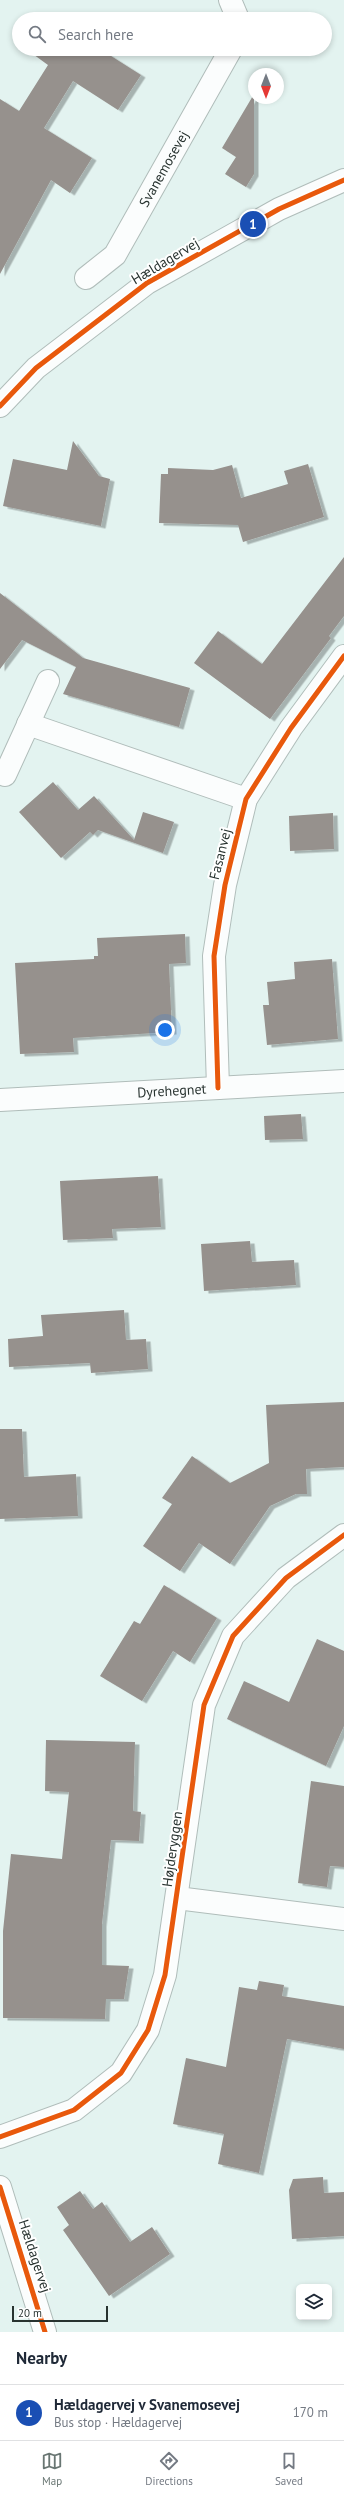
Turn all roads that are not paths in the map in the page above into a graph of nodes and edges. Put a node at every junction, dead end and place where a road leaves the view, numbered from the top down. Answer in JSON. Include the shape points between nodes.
{"nodes":[{"id":1,"x":230,"y":0,"type":"edge"},
{"id":2,"x":235,"y":12,"type":"edge"},
{"id":3,"x":227,"y":56,"type":"edge"},
{"id":4,"x":344,"y":180,"type":"edge"},
{"id":5,"x":86,"y":278,"type":"dead end"},
{"id":6,"x":0,"y":406,"type":"edge"},
{"id":7,"x":344,"y":656,"type":"edge"},
{"id":8,"x":48,"y":681,"type":"dead end"},
{"id":9,"x":28,"y":724,"type":"junction"},
{"id":10,"x":5,"y":775,"type":"dead end"},
{"id":11,"x":246,"y":799,"type":"junction"},
{"id":12,"x":344,"y":1082,"type":"edge"},
{"id":13,"x":218,"y":1088,"type":"junction"},
{"id":14,"x":0,"y":1100,"type":"edge"},
{"id":15,"x":344,"y":1535,"type":"edge"},
{"id":16,"x":177,"y":1898,"type":"junction"},
{"id":17,"x":344,"y":1919,"type":"edge"},
{"id":18,"x":0,"y":2137,"type":"edge"},
{"id":19,"x":0,"y":2187,"type":"edge"},
{"id":20,"x":44,"y":2332,"type":"edge"}],
"edges":[{"from":1,"to":2,"type":"street"},
{"from":3,"to":5,"type":"street","name":"Svanemosevej","via":[[115,255]]},
{"from":4,"to":6,"type":"street","name":"Hældagervej","via":[[279,209],[147,283],[36,368]]},
{"from":7,"to":11,"type":"street","name":"Fasanvej","via":[[291,728]]},
{"from":8,"to":9,"type":"street"},
{"from":9,"to":10,"type":"street"},
{"from":9,"to":11,"type":"street"},
{"from":11,"to":13,"type":"street","name":"Fasanvej","via":[[225,885],[214,956]]},
{"from":12,"to":13,"type":"street","name":"Dyrehegnet"},
{"from":13,"to":14,"type":"street","name":"Dyrehegnet"},
{"from":15,"to":16,"type":"street","name":"Højderyggen","via":[[286,1578],[233,1636],[204,1705]]},
{"from":16,"to":17,"type":"street","name":"Højderyggen"},
{"from":16,"to":18,"type":"street","name":"Højderyggen","via":[[165,1975],[148,2030],[121,2073],[74,2110]]},
{"from":19,"to":20,"type":"street","name":"Hældagervej"}]}
